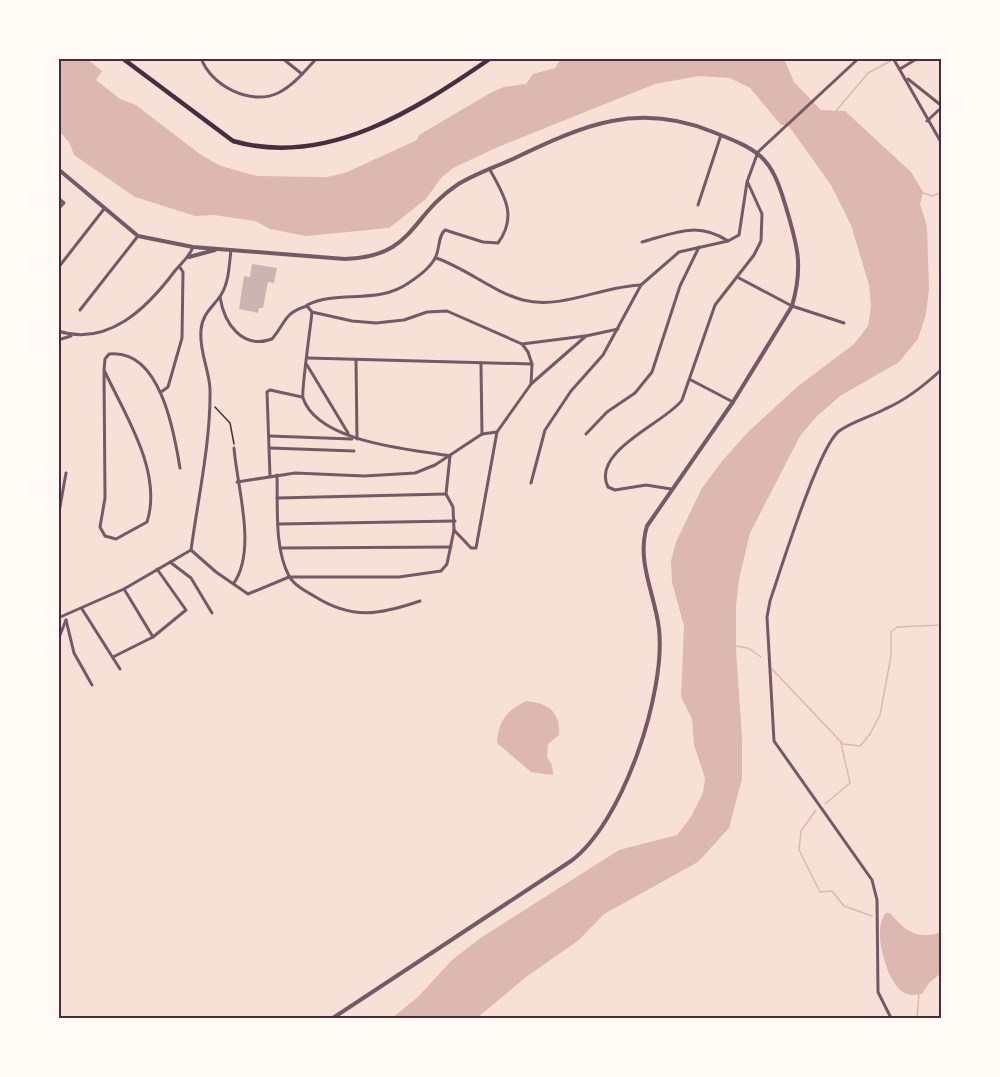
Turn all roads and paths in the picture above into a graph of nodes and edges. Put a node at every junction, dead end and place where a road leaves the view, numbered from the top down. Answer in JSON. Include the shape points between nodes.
{"nodes":[{"id":1,"x":122,"y":58,"type":"edge"},
{"id":2,"x":201,"y":58,"type":"edge"},
{"id":3,"x":282,"y":58,"type":"edge"},
{"id":4,"x":317,"y":58,"type":"edge"},
{"id":5,"x":491,"y":58,"type":"edge"},
{"id":6,"x":859,"y":58,"type":"edge"},
{"id":7,"x":918,"y":58,"type":"edge"},
{"id":8,"x":895,"y":60,"type":"edge"},
{"id":9,"x":900,"y":69,"type":"junction"},
{"id":10,"x":302,"y":74,"type":"junction"},
{"id":11,"x":905,"y":77,"type":"junction"},
{"id":12,"x":942,"y":107,"type":"edge"},
{"id":13,"x":927,"y":121,"type":"junction"},
{"id":14,"x":721,"y":135,"type":"junction"},
{"id":15,"x":942,"y":144,"type":"edge"},
{"id":16,"x":758,"y":152,"type":"junction"},
{"id":17,"x":58,"y":169,"type":"edge"},
{"id":18,"x":490,"y":170,"type":"junction"},
{"id":19,"x":747,"y":182,"type":"junction"},
{"id":20,"x":58,"y":198,"type":"edge"},
{"id":21,"x":698,"y":205,"type":"dead end"},
{"id":22,"x":58,"y":208,"type":"edge"},
{"id":23,"x":104,"y":209,"type":"junction"},
{"id":24,"x":138,"y":236,"type":"junction"},
{"id":25,"x":728,"y":241,"type":"junction"},
{"id":26,"x":642,"y":242,"type":"dead end"},
{"id":27,"x":194,"y":247,"type":"junction"},
{"id":28,"x":699,"y":247,"type":"junction"},
{"id":29,"x":218,"y":249,"type":"junction"},
{"id":30,"x":231,"y":250,"type":"junction"},
{"id":31,"x":189,"y":257,"type":"junction"},
{"id":32,"x":436,"y":258,"type":"junction"},
{"id":33,"x":179,"y":266,"type":"junction"},
{"id":34,"x":58,"y":268,"type":"edge"},
{"id":35,"x":738,"y":278,"type":"junction"},
{"id":36,"x":641,"y":285,"type":"junction"},
{"id":37,"x":220,"y":297,"type":"junction"},
{"id":38,"x":307,"y":306,"type":"junction"},
{"id":39,"x":792,"y":306,"type":"junction"},
{"id":40,"x":80,"y":310,"type":"dead end"},
{"id":41,"x":312,"y":312,"type":"junction"},
{"id":42,"x":844,"y":323,"type":"dead end"},
{"id":43,"x":618,"y":329,"type":"junction"},
{"id":44,"x":58,"y":331,"type":"edge"},
{"id":45,"x":72,"y":335,"type":"junction"},
{"id":46,"x":586,"y":336,"type":"junction"},
{"id":47,"x":58,"y":340,"type":"edge"},
{"id":48,"x":522,"y":344,"type":"junction"},
{"id":49,"x":308,"y":358,"type":"junction"},
{"id":50,"x":356,"y":360,"type":"junction"},
{"id":51,"x":307,"y":364,"type":"junction"},
{"id":52,"x":481,"y":364,"type":"junction"},
{"id":53,"x":532,"y":364,"type":"junction"},
{"id":54,"x":942,"y":369,"type":"edge"},
{"id":55,"x":104,"y":370,"type":"junction"},
{"id":56,"x":691,"y":380,"type":"junction"},
{"id":57,"x":531,"y":384,"type":"junction"},
{"id":58,"x":161,"y":392,"type":"junction"},
{"id":59,"x":302,"y":397,"type":"junction"},
{"id":60,"x":732,"y":402,"type":"junction"},
{"id":61,"x":208,"y":405,"type":"junction"},
{"id":62,"x":497,"y":432,"type":"junction"},
{"id":63,"x":482,"y":434,"type":"junction"},
{"id":64,"x":586,"y":434,"type":"dead end"},
{"id":65,"x":269,"y":436,"type":"junction"},
{"id":66,"x":353,"y":438,"type":"junction"},
{"id":67,"x":234,"y":448,"type":"joint"},
{"id":68,"x":270,"y":448,"type":"junction"},
{"id":69,"x":354,"y":451,"type":"dead end"},
{"id":70,"x":450,"y":456,"type":"junction"},
{"id":71,"x":180,"y":468,"type":"dead end"},
{"id":72,"x":66,"y":473,"type":"dead end"},
{"id":73,"x":277,"y":475,"type":"junction"},
{"id":74,"x":270,"y":476,"type":"junction"},
{"id":75,"x":237,"y":482,"type":"junction"},
{"id":76,"x":531,"y":483,"type":"dead end"},
{"id":77,"x":671,"y":489,"type":"junction"},
{"id":78,"x":446,"y":494,"type":"junction"},
{"id":79,"x":277,"y":498,"type":"junction"},
{"id":80,"x":58,"y":519,"type":"edge"},
{"id":81,"x":455,"y":521,"type":"junction"},
{"id":82,"x":279,"y":524,"type":"junction"},
{"id":83,"x":454,"y":530,"type":"junction"},
{"id":84,"x":451,"y":547,"type":"junction"},
{"id":85,"x":280,"y":548,"type":"junction"},
{"id":86,"x":191,"y":550,"type":"junction"},
{"id":87,"x":170,"y":562,"type":"junction"},
{"id":88,"x":157,"y":568,"type":"junction"},
{"id":89,"x":289,"y":577,"type":"junction"},
{"id":90,"x":234,"y":583,"type":"junction"},
{"id":91,"x":124,"y":589,"type":"junction"},
{"id":92,"x":420,"y":601,"type":"dead end"},
{"id":93,"x":82,"y":609,"type":"junction"},
{"id":94,"x":69,"y":613,"type":"junction"},
{"id":95,"x":212,"y":613,"type":"dead end"},
{"id":96,"x":58,"y":618,"type":"edge"},
{"id":97,"x":66,"y":620,"type":"junction"},
{"id":98,"x":153,"y":637,"type":"junction"},
{"id":99,"x":58,"y":640,"type":"edge"},
{"id":100,"x":113,"y":657,"type":"junction"},
{"id":101,"x":120,"y":669,"type":"dead end"},
{"id":102,"x":92,"y":685,"type":"dead end"},
{"id":103,"x":333,"y":1018,"type":"edge"},
{"id":104,"x":891,"y":1018,"type":"edge"}],
"edges":[{"from":1,"to":5,"type":"main road","via":[[233,141],[278,147],[318,146],[377,126],[417,108]]},
{"from":2,"to":10,"type":"street","via":[[204,67],[221,84],[239,94],[278,93]]},
{"from":3,"to":10,"type":"street"},
{"from":4,"to":10,"type":"street"},
{"from":6,"to":16,"type":"street"},
{"from":7,"to":9,"type":"street"},
{"from":8,"to":9,"type":"street"},
{"from":9,"to":11,"type":"street"},
{"from":11,"to":12,"type":"street"},
{"from":11,"to":13,"type":"street"},
{"from":12,"to":13,"type":"street"},
{"from":13,"to":15,"type":"street"},
{"from":14,"to":16,"type":"street"},
{"from":14,"to":18,"type":"street","via":[[677,119],[618,118],[585,127]]},
{"from":14,"to":21,"type":"street"},
{"from":16,"to":19,"type":"street"},
{"from":16,"to":39,"type":"street","via":[[776,177],[798,245],[800,273]]},
{"from":17,"to":23,"type":"street"},
{"from":18,"to":30,"type":"street","via":[[458,184],[409,235],[384,253],[345,259]]},
{"from":18,"to":32,"type":"street","via":[[509,210],[508,226],[500,242],[483,242],[445,230]]},
{"from":19,"to":25,"type":"street","via":[[741,232]]},
{"from":19,"to":35,"type":"street","via":[[762,214],[764,230],[754,255]]},
{"from":20,"to":22,"type":"street","via":[[64,202]]},
{"from":23,"to":24,"type":"street"},
{"from":23,"to":34,"type":"street"},
{"from":24,"to":27,"type":"street"},
{"from":24,"to":40,"type":"street"},
{"from":25,"to":26,"type":"street","via":[[713,231],[697,229]]},
{"from":25,"to":28,"type":"street"},
{"from":27,"to":29,"type":"street"},
{"from":27,"to":31,"type":"street"},
{"from":28,"to":36,"type":"street","via":[[674,256]]},
{"from":28,"to":64,"type":"street","via":[[680,286],[649,378]]},
{"from":29,"to":30,"type":"street"},
{"from":29,"to":31,"type":"street"},
{"from":30,"to":37,"type":"street"},
{"from":31,"to":33,"type":"street"},
{"from":32,"to":36,"type":"street","via":[[522,300],[556,300]]},
{"from":32,"to":38,"type":"street","via":[[410,283],[394,292],[375,297],[326,299]]},
{"from":33,"to":45,"type":"street","via":[[151,302],[129,320]]},
{"from":33,"to":58,"type":"street","via":[[183,272],[182,338],[168,387]]},
{"from":35,"to":39,"type":"street"},
{"from":35,"to":56,"type":"street","via":[[715,305]]},
{"from":36,"to":43,"type":"street"},
{"from":37,"to":38,"type":"street","via":[[229,324],[244,339],[256,342],[272,339],[287,315]]},
{"from":37,"to":61,"type":"street","via":[[209,308],[201,328],[210,389]]},
{"from":38,"to":41,"type":"street"},
{"from":39,"to":42,"type":"street"},
{"from":39,"to":60,"type":"street"},
{"from":41,"to":48,"type":"street","via":[[376,323],[447,310]]},
{"from":41,"to":49,"type":"street"},
{"from":43,"to":46,"type":"street"},
{"from":43,"to":76,"type":"street","via":[[603,356],[550,420]]},
{"from":44,"to":45,"type":"street"},
{"from":45,"to":47,"type":"street"},
{"from":46,"to":48,"type":"street"},
{"from":46,"to":57,"type":"street"},
{"from":48,"to":53,"type":"street"},
{"from":49,"to":50,"type":"street"},
{"from":49,"to":51,"type":"street"},
{"from":50,"to":52,"type":"street"},
{"from":50,"to":66,"type":"street"},
{"from":51,"to":59,"type":"street"},
{"from":51,"to":66,"type":"street"},
{"from":52,"to":53,"type":"street"},
{"from":52,"to":63,"type":"street"},
{"from":53,"to":57,"type":"street"},
{"from":54,"to":104,"type":"street","via":[[887,409],[852,423],[834,436],[816,474],[766,617],[774,741],[872,880],[877,900],[878,992]]},
{"from":55,"to":55,"type":"street","via":[[146,462],[152,486],[147,522],[116,539],[105,536],[100,527],[105,498]]},
{"from":55,"to":58,"type":"street","via":[[109,354],[127,354],[140,363]]},
{"from":56,"to":60,"type":"street"},
{"from":56,"to":77,"type":"street","via":[[675,410],[628,440],[617,452],[606,481],[615,490],[646,485]]},
{"from":57,"to":62,"type":"street"},
{"from":58,"to":71,"type":"street"},
{"from":59,"to":65,"type":"street","via":[[268,391]]},
{"from":59,"to":66,"type":"street","via":[[318,419]]},
{"from":60,"to":77,"type":"street"},
{"from":61,"to":67,"type":"path","via":[[221,411],[230,423]]},
{"from":61,"to":86,"type":"street"},
{"from":62,"to":63,"type":"street"},
{"from":62,"to":83,"type":"street","via":[[476,548],[471,548]]},
{"from":63,"to":70,"type":"street"},
{"from":65,"to":66,"type":"street"},
{"from":65,"to":68,"type":"street"},
{"from":66,"to":70,"type":"street"},
{"from":67,"to":75,"type":"street"},
{"from":68,"to":69,"type":"street"},
{"from":68,"to":74,"type":"street"},
{"from":70,"to":73,"type":"street","via":[[415,473]]},
{"from":70,"to":78,"type":"street"},
{"from":72,"to":80,"type":"street"},
{"from":73,"to":74,"type":"street"},
{"from":73,"to":79,"type":"street"},
{"from":74,"to":75,"type":"street"},
{"from":75,"to":90,"type":"street","via":[[245,528],[244,550]]},
{"from":77,"to":103,"type":"street","via":[[651,518],[644,537],[645,569],[659,630],[651,703],[632,767],[605,824],[577,856]]},
{"from":78,"to":79,"type":"street"},
{"from":78,"to":81,"type":"street"},
{"from":79,"to":82,"type":"street"},
{"from":81,"to":82,"type":"street"},
{"from":81,"to":83,"type":"street"},
{"from":82,"to":85,"type":"street"},
{"from":83,"to":84,"type":"street"},
{"from":84,"to":85,"type":"street"},
{"from":84,"to":89,"type":"street","via":[[447,564],[436,573]]},
{"from":85,"to":89,"type":"street"},
{"from":86,"to":87,"type":"street"},
{"from":86,"to":90,"type":"street","via":[[216,573]]},
{"from":87,"to":88,"type":"street"},
{"from":87,"to":95,"type":"street","via":[[191,578]]},
{"from":88,"to":91,"type":"street"},
{"from":88,"to":98,"type":"street","via":[[186,610]]},
{"from":89,"to":90,"type":"street","via":[[251,594]]},
{"from":89,"to":92,"type":"street","via":[[322,601],[358,614]]},
{"from":91,"to":93,"type":"street"},
{"from":91,"to":98,"type":"street"},
{"from":93,"to":94,"type":"street"},
{"from":93,"to":100,"type":"street"},
{"from":94,"to":96,"type":"street"},
{"from":94,"to":97,"type":"street"},
{"from":97,"to":99,"type":"street"},
{"from":97,"to":102,"type":"street","via":[[74,653]]},
{"from":98,"to":100,"type":"street"},
{"from":100,"to":101,"type":"street"}]}
